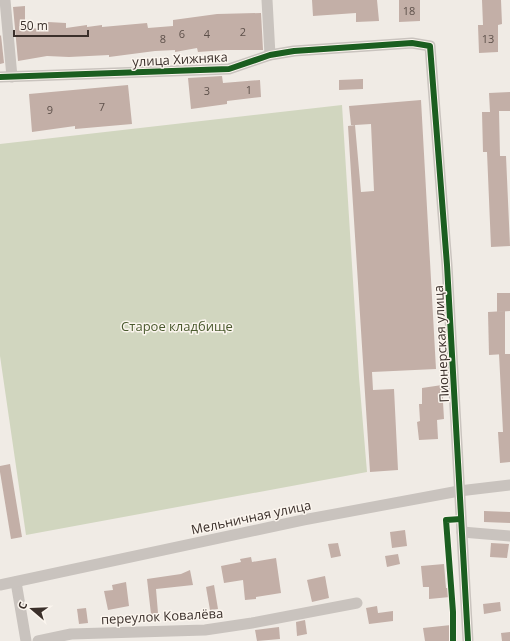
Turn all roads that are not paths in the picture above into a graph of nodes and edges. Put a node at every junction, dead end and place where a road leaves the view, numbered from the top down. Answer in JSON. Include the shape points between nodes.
{"nodes":[{"id":1,"x":4,"y":0,"type":"edge"},
{"id":2,"x":268,"y":0,"type":"edge"},
{"id":3,"x":430,"y":46,"type":"joint"},
{"id":4,"x":270,"y":55,"type":"junction"},
{"id":5,"x":0,"y":77,"type":"edge"},
{"id":6,"x":12,"y":77,"type":"junction"},
{"id":7,"x":510,"y":485,"type":"edge"},
{"id":8,"x":459,"y":491,"type":"junction"},
{"id":9,"x":462,"y":532,"type":"junction"},
{"id":10,"x":510,"y":536,"type":"edge"},
{"id":11,"x":16,"y":582,"type":"junction"},
{"id":12,"x":0,"y":584,"type":"edge"},
{"id":13,"x":357,"y":603,"type":"dead end"},
{"id":14,"x":26,"y":641,"type":"edge"},
{"id":15,"x":38,"y":641,"type":"edge"},
{"id":16,"x":468,"y":641,"type":"edge"}],
"edges":[{"from":1,"to":6,"type":"street"},
{"from":2,"to":4,"type":"street"},
{"from":3,"to":4,"type":"street","name":"улица Хижняка","via":[[412,42]]},
{"from":3,"to":8,"type":"street","name":"Пионерская улица","via":[[447,265]]},
{"from":4,"to":6,"type":"street","name":"улица Хижняка","via":[[228,70]]},
{"from":5,"to":6,"type":"street","name":"улица Хижняка"},
{"from":7,"to":8,"type":"street","name":"Мельничная улица"},
{"from":8,"to":9,"type":"street","name":"Пионерская улица"},
{"from":8,"to":11,"type":"street","name":"Мельничная улица","via":[[303,520]]},
{"from":9,"to":10,"type":"street"},
{"from":9,"to":16,"type":"street","name":"Пионерская улица"},
{"from":11,"to":12,"type":"street","name":"Мельничная улица"},
{"from":11,"to":14,"type":"street"},
{"from":13,"to":15,"type":"street","name":"переулок Ковалёва","via":[[252,624],[205,630],[71,634]]}]}
